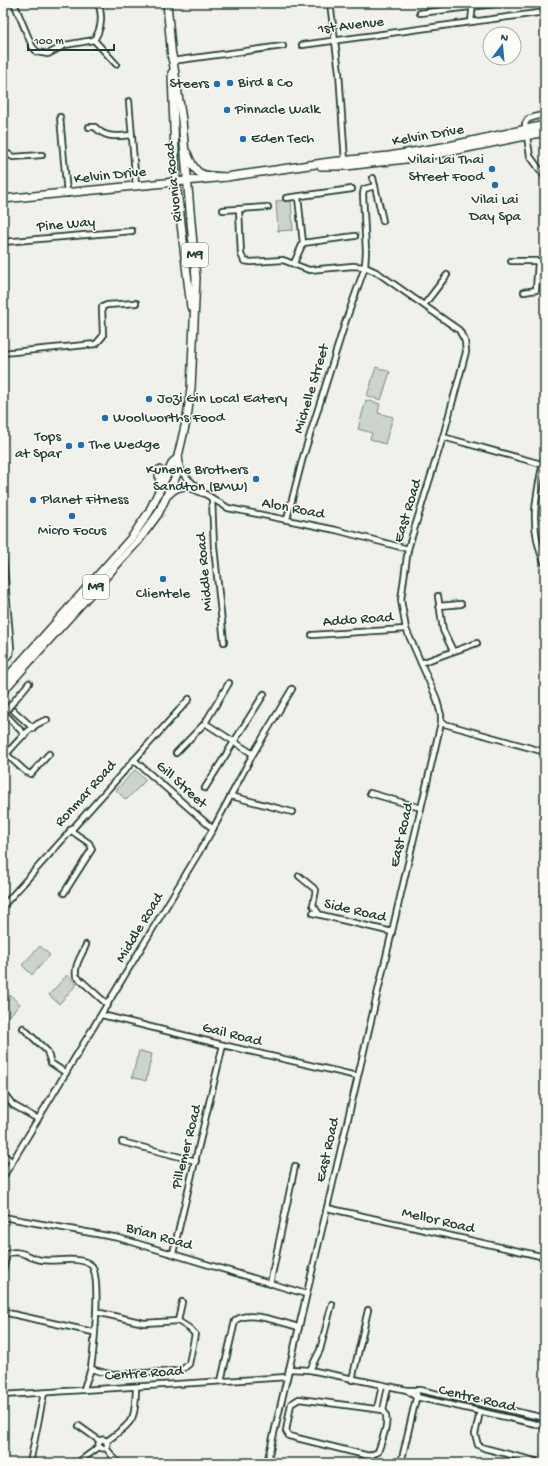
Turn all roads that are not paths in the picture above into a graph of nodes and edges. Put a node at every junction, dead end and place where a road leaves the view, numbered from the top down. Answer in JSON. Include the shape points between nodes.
{"nodes":[{"id":1,"x":14,"y":3,"type":"edge"},
{"id":2,"x":98,"y":3,"type":"edge"},
{"id":3,"x":167,"y":3,"type":"edge"},
{"id":4,"x":330,"y":3,"type":"edge"},
{"id":5,"x":504,"y":3,"type":"edge"},
{"id":6,"x":472,"y":5,"type":"edge"},
{"id":7,"x":545,"y":12,"type":"edge"},
{"id":8,"x":420,"y":13,"type":"dead end"},
{"id":9,"x":471,"y":22,"type":"junction"},
{"id":10,"x":94,"y":40,"type":"junction"},
{"id":11,"x":336,"y":41,"type":"junction"},
{"id":12,"x":302,"y":45,"type":"dead end"},
{"id":13,"x":283,"y":46,"type":"dead end"},
{"id":14,"x":172,"y":59,"type":"junction"},
{"id":15,"x":116,"y":64,"type":"dead end"},
{"id":16,"x":129,"y":100,"type":"dead end"},
{"id":17,"x":545,"y":114,"type":"edge"},
{"id":18,"x":60,"y":117,"type":"dead end"},
{"id":19,"x":545,"y":125,"type":"edge"},
{"id":20,"x":89,"y":127,"type":"dead end"},
{"id":21,"x":526,"y":132,"type":"junction"},
{"id":22,"x":545,"y":132,"type":"edge"},
{"id":23,"x":132,"y":135,"type":"junction"},
{"id":24,"x":183,"y":142,"type":"junction"},
{"id":25,"x":3,"y":151,"type":"edge"},
{"id":26,"x":42,"y":155,"type":"dead end"},
{"id":27,"x":345,"y":163,"type":"junction"},
{"id":28,"x":226,"y":177,"type":"junction"},
{"id":29,"x":545,"y":177,"type":"edge"},
{"id":30,"x":373,"y":178,"type":"dead end"},
{"id":31,"x":187,"y":181,"type":"junction"},
{"id":32,"x":176,"y":182,"type":"junction"},
{"id":33,"x":136,"y":186,"type":"junction"},
{"id":34,"x":375,"y":186,"type":"junction"},
{"id":35,"x":352,"y":189,"type":"dead end"},
{"id":36,"x":67,"y":194,"type":"junction"},
{"id":37,"x":298,"y":197,"type":"junction"},
{"id":38,"x":286,"y":198,"type":"dead end"},
{"id":39,"x":3,"y":199,"type":"edge"},
{"id":40,"x":268,"y":207,"type":"dead end"},
{"id":41,"x":223,"y":210,"type":"dead end"},
{"id":42,"x":239,"y":210,"type":"junction"},
{"id":43,"x":384,"y":221,"type":"dead end"},
{"id":44,"x":132,"y":231,"type":"dead end"},
{"id":45,"x":355,"y":236,"type":"dead end"},
{"id":46,"x":3,"y":242,"type":"edge"},
{"id":47,"x":303,"y":243,"type":"junction"},
{"id":48,"x":511,"y":261,"type":"dead end"},
{"id":49,"x":545,"y":261,"type":"edge"},
{"id":50,"x":538,"y":262,"type":"junction"},
{"id":51,"x":294,"y":263,"type":"junction"},
{"id":52,"x":365,"y":268,"type":"junction"},
{"id":53,"x":447,"y":275,"type":"dead end"},
{"id":54,"x":524,"y":292,"type":"dead end"},
{"id":55,"x":136,"y":303,"type":"dead end"},
{"id":56,"x":424,"y":304,"type":"junction"},
{"id":57,"x":194,"y":330,"type":"junction"},
{"id":58,"x":3,"y":353,"type":"edge"},
{"id":59,"x":443,"y":437,"type":"junction"},
{"id":60,"x":545,"y":453,"type":"edge"},
{"id":61,"x":177,"y":461,"type":"junction"},
{"id":62,"x":544,"y":465,"type":"edge"},
{"id":63,"x":159,"y":470,"type":"dead end"},
{"id":64,"x":169,"y":471,"type":"junction"},
{"id":65,"x":180,"y":474,"type":"junction"},
{"id":66,"x":160,"y":492,"type":"junction"},
{"id":67,"x":202,"y":492,"type":"junction"},
{"id":68,"x":165,"y":498,"type":"junction"},
{"id":69,"x":212,"y":499,"type":"junction"},
{"id":70,"x":287,"y":519,"type":"junction"},
{"id":71,"x":408,"y":549,"type":"junction"},
{"id":72,"x":3,"y":556,"type":"edge"},
{"id":73,"x":545,"y":564,"type":"edge"},
{"id":74,"x":438,"y":596,"type":"dead end"},
{"id":75,"x":461,"y":604,"type":"dead end"},
{"id":76,"x":439,"y":606,"type":"junction"},
{"id":77,"x":406,"y":629,"type":"junction"},
{"id":78,"x":312,"y":635,"type":"dead end"},
{"id":79,"x":224,"y":642,"type":"dead end"},
{"id":80,"x":477,"y":643,"type":"dead end"},
{"id":81,"x":453,"y":651,"type":"junction"},
{"id":82,"x":3,"y":659,"type":"edge"},
{"id":83,"x":421,"y":663,"type":"junction"},
{"id":84,"x":3,"y":682,"type":"edge"},
{"id":85,"x":29,"y":683,"type":"dead end"},
{"id":86,"x":229,"y":684,"type":"dead end"},
{"id":87,"x":292,"y":689,"type":"dead end"},
{"id":88,"x":3,"y":691,"type":"edge"},
{"id":89,"x":264,"y":694,"type":"dead end"},
{"id":90,"x":189,"y":699,"type":"dead end"},
{"id":91,"x":14,"y":711,"type":"dead end"},
{"id":92,"x":3,"y":713,"type":"edge"},
{"id":93,"x":47,"y":720,"type":"dead end"},
{"id":94,"x":205,"y":723,"type":"junction"},
{"id":95,"x":441,"y":723,"type":"junction"},
{"id":96,"x":33,"y":728,"type":"junction"},
{"id":97,"x":25,"y":735,"type":"junction"},
{"id":98,"x":235,"y":742,"type":"junction"},
{"id":99,"x":545,"y":752,"type":"edge"},
{"id":100,"x":176,"y":753,"type":"dead end"},
{"id":101,"x":50,"y":754,"type":"dead end"},
{"id":102,"x":253,"y":754,"type":"junction"},
{"id":103,"x":5,"y":756,"type":"edge"},
{"id":104,"x":134,"y":760,"type":"junction"},
{"id":105,"x":206,"y":788,"type":"dead end"},
{"id":106,"x":370,"y":793,"type":"dead end"},
{"id":107,"x":230,"y":796,"type":"junction"},
{"id":108,"x":421,"y":808,"type":"junction"},
{"id":109,"x":292,"y":812,"type":"dead end"},
{"id":110,"x":70,"y":830,"type":"junction"},
{"id":111,"x":213,"y":830,"type":"junction"},
{"id":112,"x":299,"y":876,"type":"dead end"},
{"id":113,"x":64,"y":893,"type":"dead end"},
{"id":114,"x":3,"y":906,"type":"edge"},
{"id":115,"x":392,"y":932,"type":"junction"},
{"id":116,"x":86,"y":946,"type":"dead end"},
{"id":117,"x":108,"y":1005,"type":"junction"},
{"id":118,"x":102,"y":1015,"type":"junction"},
{"id":119,"x":23,"y":1028,"type":"dead end"},
{"id":120,"x":223,"y":1046,"type":"junction"},
{"id":121,"x":66,"y":1074,"type":"junction"},
{"id":122,"x":357,"y":1076,"type":"junction"},
{"id":123,"x":3,"y":1092,"type":"edge"},
{"id":124,"x":38,"y":1119,"type":"junction"},
{"id":125,"x":122,"y":1142,"type":"dead end"},
{"id":126,"x":3,"y":1154,"type":"edge"},
{"id":127,"x":196,"y":1161,"type":"junction"},
{"id":128,"x":12,"y":1162,"type":"junction"},
{"id":129,"x":295,"y":1166,"type":"dead end"},
{"id":130,"x":3,"y":1177,"type":"edge"},
{"id":131,"x":326,"y":1208,"type":"junction"},
{"id":132,"x":3,"y":1217,"type":"edge"},
{"id":133,"x":173,"y":1253,"type":"junction"},
{"id":134,"x":545,"y":1257,"type":"edge"},
{"id":135,"x":3,"y":1270,"type":"edge"},
{"id":136,"x":270,"y":1284,"type":"junction"},
{"id":137,"x":306,"y":1294,"type":"junction"},
{"id":138,"x":182,"y":1302,"type":"dead end"},
{"id":139,"x":332,"y":1304,"type":"dead end"},
{"id":140,"x":368,"y":1310,"type":"dead end"},
{"id":141,"x":3,"y":1312,"type":"edge"},
{"id":142,"x":96,"y":1312,"type":"junction"},
{"id":143,"x":178,"y":1321,"type":"junction"},
{"id":144,"x":298,"y":1327,"type":"junction"},
{"id":145,"x":94,"y":1332,"type":"junction"},
{"id":146,"x":91,"y":1369,"type":"junction"},
{"id":147,"x":289,"y":1369,"type":"junction"},
{"id":148,"x":310,"y":1370,"type":"junction"},
{"id":149,"x":286,"y":1377,"type":"junction"},
{"id":150,"x":352,"y":1380,"type":"junction"},
{"id":151,"x":221,"y":1381,"type":"junction"},
{"id":152,"x":382,"y":1385,"type":"junction"},
{"id":153,"x":136,"y":1387,"type":"junction"},
{"id":154,"x":388,"y":1387,"type":"junction"},
{"id":155,"x":84,"y":1390,"type":"junction"},
{"id":156,"x":406,"y":1390,"type":"junction"},
{"id":157,"x":417,"y":1390,"type":"junction"},
{"id":158,"x":44,"y":1393,"type":"junction"},
{"id":159,"x":3,"y":1395,"type":"edge"},
{"id":160,"x":416,"y":1397,"type":"junction"},
{"id":161,"x":380,"y":1410,"type":"junction"},
{"id":162,"x":480,"y":1412,"type":"junction"},
{"id":163,"x":545,"y":1418,"type":"edge"},
{"id":164,"x":79,"y":1426,"type":"dead end"},
{"id":165,"x":545,"y":1426,"type":"edge"},
{"id":166,"x":99,"y":1444,"type":"junction"},
{"id":167,"x":106,"y":1445,"type":"junction"},
{"id":168,"x":535,"y":1461,"type":"dead end"},
{"id":169,"x":30,"y":1463,"type":"edge"},
{"id":170,"x":77,"y":1463,"type":"edge"},
{"id":171,"x":118,"y":1463,"type":"edge"},
{"id":172,"x":266,"y":1463,"type":"edge"},
{"id":173,"x":401,"y":1463,"type":"edge"}],
"edges":[{"from":1,"to":10,"type":"street","via":[[37,52],[48,54],[65,44]]},
{"from":2,"to":10,"type":"street","via":[[101,24]]},
{"from":3,"to":14,"type":"main road","name":"Rivonia Road","number":"M9"},
{"from":4,"to":11,"type":"street"},
{"from":5,"to":6,"type":"street"},
{"from":6,"to":8,"type":"street"},
{"from":6,"to":9,"type":"street"},
{"from":7,"to":9,"type":"street","name":"1st Avenue"},
{"from":9,"to":11,"type":"street","name":"1st Avenue"},
{"from":10,"to":15,"type":"street"},
{"from":11,"to":12,"type":"street","name":"1st Avenue"},
{"from":11,"to":27,"type":"street"},
{"from":13,"to":14,"type":"street"},
{"from":14,"to":24,"type":"main road","name":"Rivonia Road","number":"M9"},
{"from":14,"to":32,"type":"main road","name":"Rivonia Road","number":"M9"},
{"from":16,"to":23,"type":"street"},
{"from":17,"to":21,"type":"street","via":[[527,120]]},
{"from":18,"to":36,"type":"street"},
{"from":19,"to":21,"type":"main road","name":"Kelvin Drive"},
{"from":20,"to":23,"type":"street","via":[[95,127],[101,134],[108,136]]},
{"from":21,"to":22,"type":"main road","name":"Kelvin Drive"},
{"from":21,"to":27,"type":"main road","name":"Kelvin Drive"},
{"from":21,"to":29,"type":"street","via":[[530,156]]},
{"from":23,"to":33,"type":"street"},
{"from":24,"to":28,"type":"main road","via":[[190,162],[198,173]]},
{"from":24,"to":31,"type":"main road","name":"Rivonia Road","number":"M9"},
{"from":25,"to":26,"type":"street","via":[[13,157]]},
{"from":27,"to":28,"type":"main road","name":"Kelvin Drive"},
{"from":28,"to":31,"type":"main road","name":"Kelvin Drive"},
{"from":30,"to":34,"type":"street"},
{"from":31,"to":32,"type":"main road","name":"Kelvin Drive"},
{"from":31,"to":57,"type":"main road","name":"Rivonia Road","number":"M9","via":[[196,278]]},
{"from":32,"to":33,"type":"main road","name":"Kelvin Drive"},
{"from":32,"to":57,"type":"main road","name":"Rivonia Road","number":"M9"},
{"from":33,"to":36,"type":"main road","name":"Kelvin Drive"},
{"from":34,"to":43,"type":"street"},
{"from":34,"to":52,"type":"street","name":"Michelle Street","via":[[364,189],[363,194]]},
{"from":35,"to":37,"type":"street"},
{"from":36,"to":39,"type":"main road","name":"Kelvin Drive"},
{"from":37,"to":38,"type":"street"},
{"from":37,"to":47,"type":"street"},
{"from":40,"to":42,"type":"street"},
{"from":41,"to":42,"type":"street"},
{"from":42,"to":51,"type":"street","via":[[241,254],[244,261],[279,259]]},
{"from":44,"to":46,"type":"street","name":"Pine Way"},
{"from":45,"to":47,"type":"street"},
{"from":47,"to":51,"type":"street"},
{"from":48,"to":50,"type":"street"},
{"from":49,"to":50,"type":"street"},
{"from":50,"to":54,"type":"street","via":[[536,290]]},
{"from":51,"to":52,"type":"street","via":[[312,270],[353,266]]},
{"from":52,"to":56,"type":"street","name":"East Road","via":[[378,273]]},
{"from":52,"to":70,"type":"street","name":"Michelle Street","via":[[344,323]]},
{"from":53,"to":56,"type":"street"},
{"from":55,"to":58,"type":"street","via":[[102,307],[103,336],[96,344]]},
{"from":56,"to":59,"type":"street","name":"East Road","via":[[459,330],[466,346]]},
{"from":57,"to":61,"type":"main road","name":"Rivonia Road","number":"M9","via":[[189,403]]},
{"from":59,"to":62,"type":"street"},
{"from":59,"to":71,"type":"street","name":"East Road"},
{"from":60,"to":62,"type":"street"},
{"from":61,"to":64,"type":"main road","name":"Rivonia Road","number":"M9"},
{"from":61,"to":65,"type":"main road","name":"Rivonia Road","number":"M9"},
{"from":62,"to":73,"type":"street","via":[[537,489],[534,521]]},
{"from":63,"to":66,"type":"main road"},
{"from":64,"to":65,"type":"street","name":"Alon Road"},
{"from":64,"to":66,"type":"main road","name":"Rivonia Road","number":"M9"},
{"from":65,"to":67,"type":"street","name":"Alon Road"},
{"from":65,"to":68,"type":"main road","name":"Rivonia Road","number":"M9"},
{"from":66,"to":84,"type":"main road","name":"Rivonia Road","number":"M9","via":[[132,538]]},
{"from":67,"to":68,"type":"main road","via":[[182,486],[174,489]]},
{"from":67,"to":69,"type":"street","name":"Alon Road"},
{"from":68,"to":88,"type":"main road","name":"Rivonia Road","number":"M9","via":[[158,514],[138,541]]},
{"from":69,"to":70,"type":"street","name":"Alon Road","via":[[234,510]]},
{"from":69,"to":79,"type":"street","name":"Middle Road","via":[[214,547]]},
{"from":70,"to":71,"type":"street","name":"Alon Road"},
{"from":71,"to":77,"type":"street","name":"East Road","via":[[401,600]]},
{"from":72,"to":82,"type":"street","via":[[11,648],[10,655]]},
{"from":74,"to":76,"type":"street"},
{"from":75,"to":76,"type":"street"},
{"from":76,"to":81,"type":"street","via":[[443,630]]},
{"from":77,"to":78,"type":"street","name":"Addo Road"},
{"from":77,"to":83,"type":"street","name":"East Road"},
{"from":80,"to":81,"type":"street"},
{"from":81,"to":83,"type":"street"},
{"from":83,"to":95,"type":"street","name":"East Road","via":[[436,697]]},
{"from":85,"to":92,"type":"street"},
{"from":86,"to":94,"type":"street"},
{"from":87,"to":102,"type":"street","name":"Middle Road"},
{"from":89,"to":98,"type":"street"},
{"from":90,"to":104,"type":"street","name":"Ronmar Road"},
{"from":91,"to":96,"type":"street"},
{"from":92,"to":97,"type":"street"},
{"from":93,"to":96,"type":"street"},
{"from":94,"to":98,"type":"street"},
{"from":94,"to":100,"type":"street"},
{"from":95,"to":99,"type":"street"},
{"from":95,"to":108,"type":"street","name":"East Road"},
{"from":96,"to":97,"type":"street"},
{"from":97,"to":103,"type":"street"},
{"from":98,"to":102,"type":"street"},
{"from":98,"to":105,"type":"street"},
{"from":101,"to":103,"type":"street","via":[[31,774]]},
{"from":102,"to":107,"type":"street","name":"Middle Road"},
{"from":104,"to":110,"type":"street","name":"Ronmar Road"},
{"from":104,"to":111,"type":"street","name":"Gill Street"},
{"from":106,"to":108,"type":"street"},
{"from":107,"to":109,"type":"street"},
{"from":107,"to":111,"type":"street","name":"Middle Road"},
{"from":108,"to":115,"type":"street","name":"East Road"},
{"from":110,"to":113,"type":"street","via":[[89,843],[92,849]]},
{"from":110,"to":114,"type":"street","name":"Ronmar Road"},
{"from":111,"to":117,"type":"street","name":"Middle Road"},
{"from":112,"to":115,"type":"street","name":"Side Road","via":[[316,890],[313,905],[316,914]]},
{"from":115,"to":122,"type":"street","name":"East Road"},
{"from":116,"to":117,"type":"street","via":[[76,968],[76,976]]},
{"from":117,"to":118,"type":"street","name":"Middle Road"},
{"from":118,"to":120,"type":"street","name":"Gail Road"},
{"from":118,"to":121,"type":"street","name":"Middle Road"},
{"from":119,"to":121,"type":"street","via":[[47,1051],[51,1063]]},
{"from":120,"to":122,"type":"street","name":"Gail Road"},
{"from":120,"to":127,"type":"street","name":"Pillemer Road"},
{"from":121,"to":124,"type":"street","name":"Middle Road"},
{"from":122,"to":131,"type":"street","name":"East Road"},
{"from":123,"to":124,"type":"street","via":[[13,1105]]},
{"from":124,"to":128,"type":"street","name":"Middle Road"},
{"from":125,"to":127,"type":"street"},
{"from":126,"to":128,"type":"street"},
{"from":127,"to":133,"type":"street","name":"Pillemer Road"},
{"from":128,"to":130,"type":"street","name":"Middle Road"},
{"from":129,"to":136,"type":"street"},
{"from":131,"to":134,"type":"street","name":"Mellor Road"},
{"from":131,"to":137,"type":"street","name":"East Road"},
{"from":132,"to":133,"type":"street","name":"Brian Road","via":[[92,1232]]},
{"from":133,"to":136,"type":"street","name":"Brian Road"},
{"from":135,"to":142,"type":"street","via":[[7,1254],[14,1252],[41,1260],[58,1259],[90,1264],[94,1269]]},
{"from":136,"to":137,"type":"street","name":"Brian Road"},
{"from":137,"to":144,"type":"street","name":"East Road"},
{"from":138,"to":143,"type":"street"},
{"from":139,"to":148,"type":"street","via":[[320,1350]]},
{"from":140,"to":150,"type":"street"},
{"from":141,"to":145,"type":"street"},
{"from":142,"to":143,"type":"street","via":[[144,1323]]},
{"from":142,"to":145,"type":"street"},
{"from":143,"to":146,"type":"street","via":[[195,1334],[189,1364],[183,1369],[113,1375]]},
{"from":144,"to":147,"type":"street","name":"East Road"},
{"from":144,"to":151,"type":"street","via":[[252,1316],[235,1321]]},
{"from":145,"to":146,"type":"street"},
{"from":146,"to":155,"type":"street"},
{"from":147,"to":148,"type":"street","name":"Centre Road"},
{"from":147,"to":149,"type":"street","name":"East Road"},
{"from":148,"to":150,"type":"street","name":"Centre Road"},
{"from":149,"to":151,"type":"street","name":"Centre Road"},
{"from":149,"to":172,"type":"street","name":"East Road"},
{"from":150,"to":152,"type":"street","name":"Centre Road"},
{"from":151,"to":153,"type":"street","name":"Centre Road"},
{"from":152,"to":154,"type":"street","name":"Centre Road"},
{"from":152,"to":161,"type":"street"},
{"from":153,"to":155,"type":"street","name":"Centre Road"},
{"from":153,"to":167,"type":"street","via":[[134,1417]]},
{"from":154,"to":156,"type":"street","name":"Centre Road"},
{"from":154,"to":161,"type":"street"},
{"from":155,"to":158,"type":"street","name":"Centre Road"},
{"from":156,"to":157,"type":"street","name":"Centre Road"},
{"from":156,"to":160,"type":"street","name":"Centre Road"},
{"from":157,"to":160,"type":"street"},
{"from":157,"to":163,"type":"street","name":"Centre Road"},
{"from":158,"to":159,"type":"street","name":"Centre Road"},
{"from":158,"to":169,"type":"street"},
{"from":160,"to":162,"type":"street","name":"Centre Road"},
{"from":160,"to":173,"type":"street"},
{"from":161,"to":161,"type":"street","via":[[299,1399],[291,1404],[287,1433],[296,1439],[372,1456],[378,1452],[386,1424],[386,1415]]},
{"from":162,"to":165,"type":"street","name":"Centre Road"},
{"from":162,"to":168,"type":"street","via":[[475,1434],[478,1445]]},
{"from":164,"to":166,"type":"street"},
{"from":166,"to":167,"type":"street","via":[[102,1449]]},
{"from":166,"to":167,"type":"street","via":[[103,1440]]},
{"from":166,"to":170,"type":"street"},
{"from":167,"to":171,"type":"street"}]}
